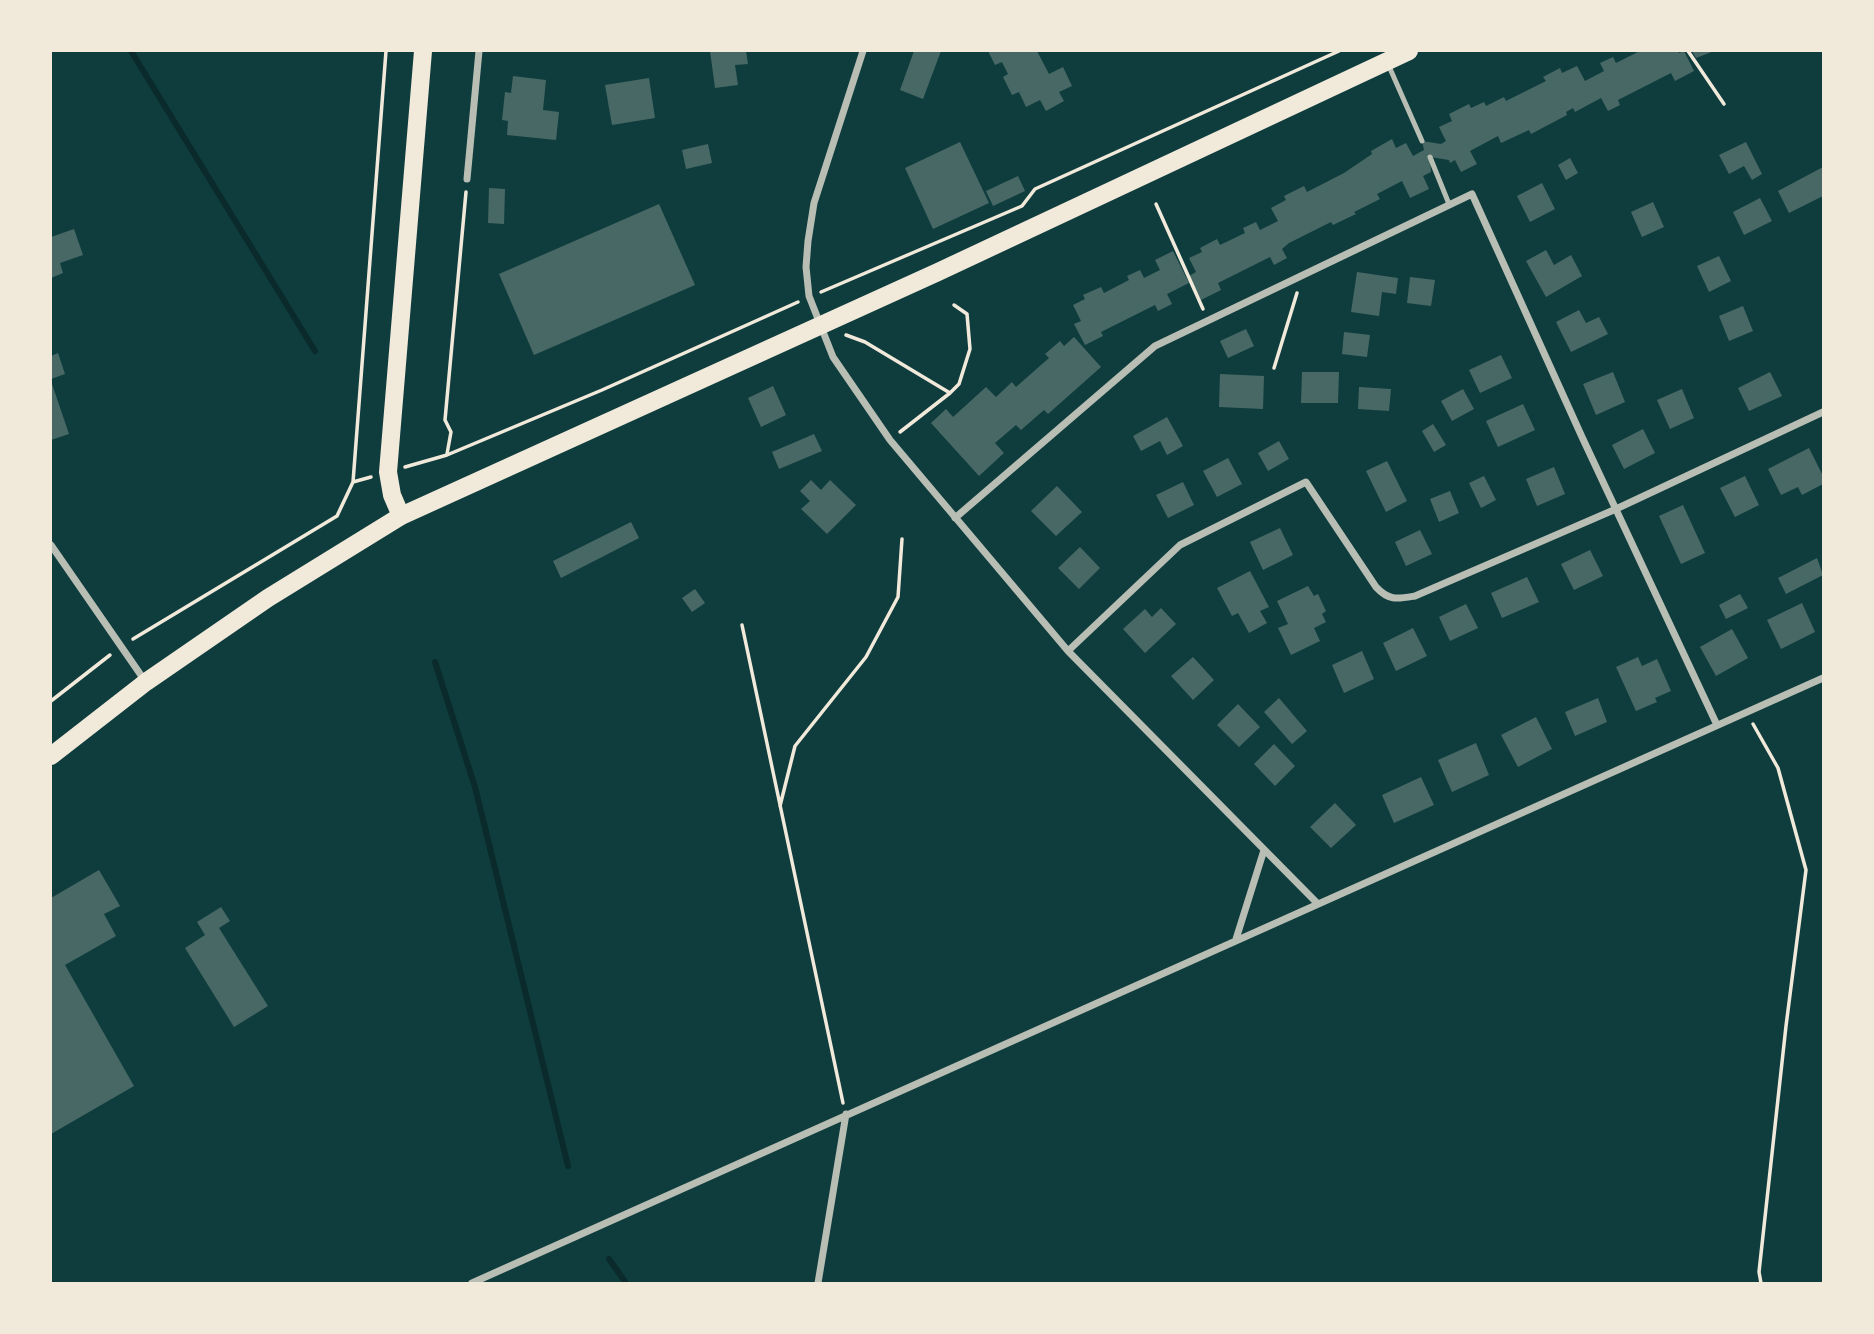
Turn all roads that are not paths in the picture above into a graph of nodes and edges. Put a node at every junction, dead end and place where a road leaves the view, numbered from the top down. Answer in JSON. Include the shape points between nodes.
{"nodes":[{"id":1,"x":423,"y":51,"type":"edge"},
{"id":2,"x":479,"y":51,"type":"edge"},
{"id":3,"x":863,"y":51,"type":"edge"},
{"id":4,"x":1409,"y":51,"type":"edge"},
{"id":5,"x":1387,"y":61,"type":"junction"},
{"id":6,"x":1422,"y":141,"type":"dead end"},
{"id":7,"x":1430,"y":157,"type":"dead end"},
{"id":8,"x":467,"y":179,"type":"road end"},
{"id":9,"x":1449,"y":205,"type":"junction"},
{"id":10,"x":820,"y":325,"type":"junction"},
{"id":11,"x":1823,"y":412,"type":"edge"},
{"id":12,"x":1616,"y":509,"type":"junction"},
{"id":13,"x":401,"y":516,"type":"junction"},
{"id":14,"x":955,"y":518,"type":"junction"},
{"id":15,"x":51,"y":545,"type":"edge"},
{"id":16,"x":1068,"y":651,"type":"junction"},
{"id":17,"x":1823,"y":678,"type":"edge"},
{"id":18,"x":146,"y":682,"type":"junction"},
{"id":19,"x":1717,"y":725,"type":"junction"},
{"id":20,"x":51,"y":756,"type":"edge"},
{"id":21,"x":1264,"y":850,"type":"junction"},
{"id":22,"x":1317,"y":903,"type":"junction"},
{"id":23,"x":1236,"y":940,"type":"junction"},
{"id":24,"x":846,"y":1114,"type":"junction"},
{"id":25,"x":472,"y":1283,"type":"edge"},
{"id":26,"x":818,"y":1283,"type":"edge"}],
"edges":[{"from":1,"to":13,"type":"main road","via":[[388,472]]},
{"from":2,"to":8,"type":"street"},
{"from":3,"to":10,"type":"street","via":[[814,203],[808,241],[809,296]]},
{"from":4,"to":5,"type":"main road"},
{"from":5,"to":6,"type":"lane"},
{"from":5,"to":10,"type":"main road"},
{"from":7,"to":9,"type":"lane"},
{"from":9,"to":12,"type":"street","via":[[1472,194]]},
{"from":9,"to":14,"type":"street","via":[[1155,346]]},
{"from":10,"to":13,"type":"main road"},
{"from":10,"to":14,"type":"street","via":[[833,357],[890,440]]},
{"from":11,"to":12,"type":"street"},
{"from":12,"to":16,"type":"street","via":[[1415,596],[1385,597],[1306,482],[1180,545]]},
{"from":12,"to":19,"type":"street"},
{"from":13,"to":18,"type":"main road","via":[[268,598]]},
{"from":14,"to":16,"type":"street"},
{"from":15,"to":18,"type":"street"},
{"from":16,"to":21,"type":"street"},
{"from":17,"to":19,"type":"street"},
{"from":18,"to":20,"type":"main road"},
{"from":19,"to":22,"type":"street"},
{"from":21,"to":22,"type":"street"},
{"from":21,"to":23,"type":"street"},
{"from":22,"to":23,"type":"street"},
{"from":23,"to":24,"type":"street"},
{"from":24,"to":25,"type":"street"},
{"from":24,"to":26,"type":"street"}]}
